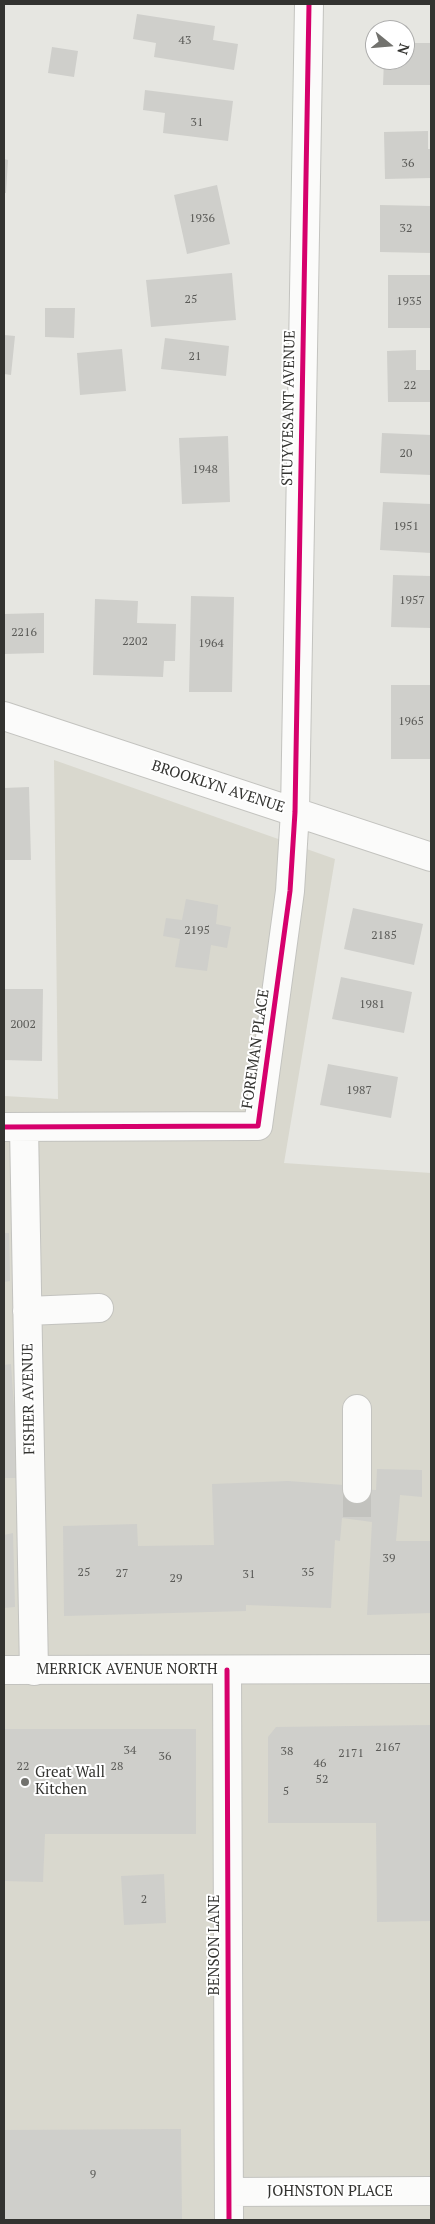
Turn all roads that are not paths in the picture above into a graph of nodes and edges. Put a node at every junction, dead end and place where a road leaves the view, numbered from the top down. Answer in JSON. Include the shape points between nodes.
{"nodes":[{"id":1,"x":308,"y":4,"type":"edge"},
{"id":2,"x":4,"y":716,"type":"edge"},
{"id":3,"x":295,"y":812,"type":"junction"},
{"id":4,"x":431,"y":857,"type":"edge"},
{"id":5,"x":14,"y":1127,"type":"edge"},
{"id":6,"x":99,"y":1308,"type":"dead end"},
{"id":7,"x":27,"y":1311,"type":"junction"},
{"id":8,"x":358,"y":1409,"type":"dead end"},
{"id":9,"x":357,"y":1489,"type":"tunnel mouth"},
{"id":10,"x":431,"y":1669,"type":"edge"},
{"id":11,"x":4,"y":1670,"type":"edge"},
{"id":12,"x":227,"y":1670,"type":"junction"},
{"id":13,"x":34,"y":1671,"type":"junction"},
{"id":14,"x":431,"y":2191,"type":"edge"},
{"id":15,"x":229,"y":2192,"type":"junction"},
{"id":16,"x":229,"y":2220,"type":"edge"}],
"edges":[{"from":1,"to":3,"type":"street","name":"STUYVESANT AVENUE"},
{"from":2,"to":3,"type":"street","name":"BROOKLYN AVENUE"},
{"from":3,"to":4,"type":"street","name":"BROOKLYN AVENUE"},
{"from":3,"to":5,"type":"street","name":"FOREMAN PLACE","via":[[290,891],[258,1126]]},
{"from":5,"to":7,"type":"street","name":"FISHER AVENUE"},
{"from":6,"to":7,"type":"street"},
{"from":7,"to":13,"type":"street","name":"FISHER AVENUE"},
{"from":8,"to":9,"type":"street"},
{"from":10,"to":12,"type":"street","name":"MERRICK AVENUE NORTH"},
{"from":11,"to":13,"type":"street","name":"MERRICK AVENUE NORTH"},
{"from":12,"to":13,"type":"street","name":"MERRICK AVENUE NORTH"},
{"from":12,"to":15,"type":"street","name":"BENSON LANE"},
{"from":14,"to":15,"type":"street","name":"JOHNSTON PLACE"},
{"from":15,"to":16,"type":"street","name":"BENSON LANE"}]}
